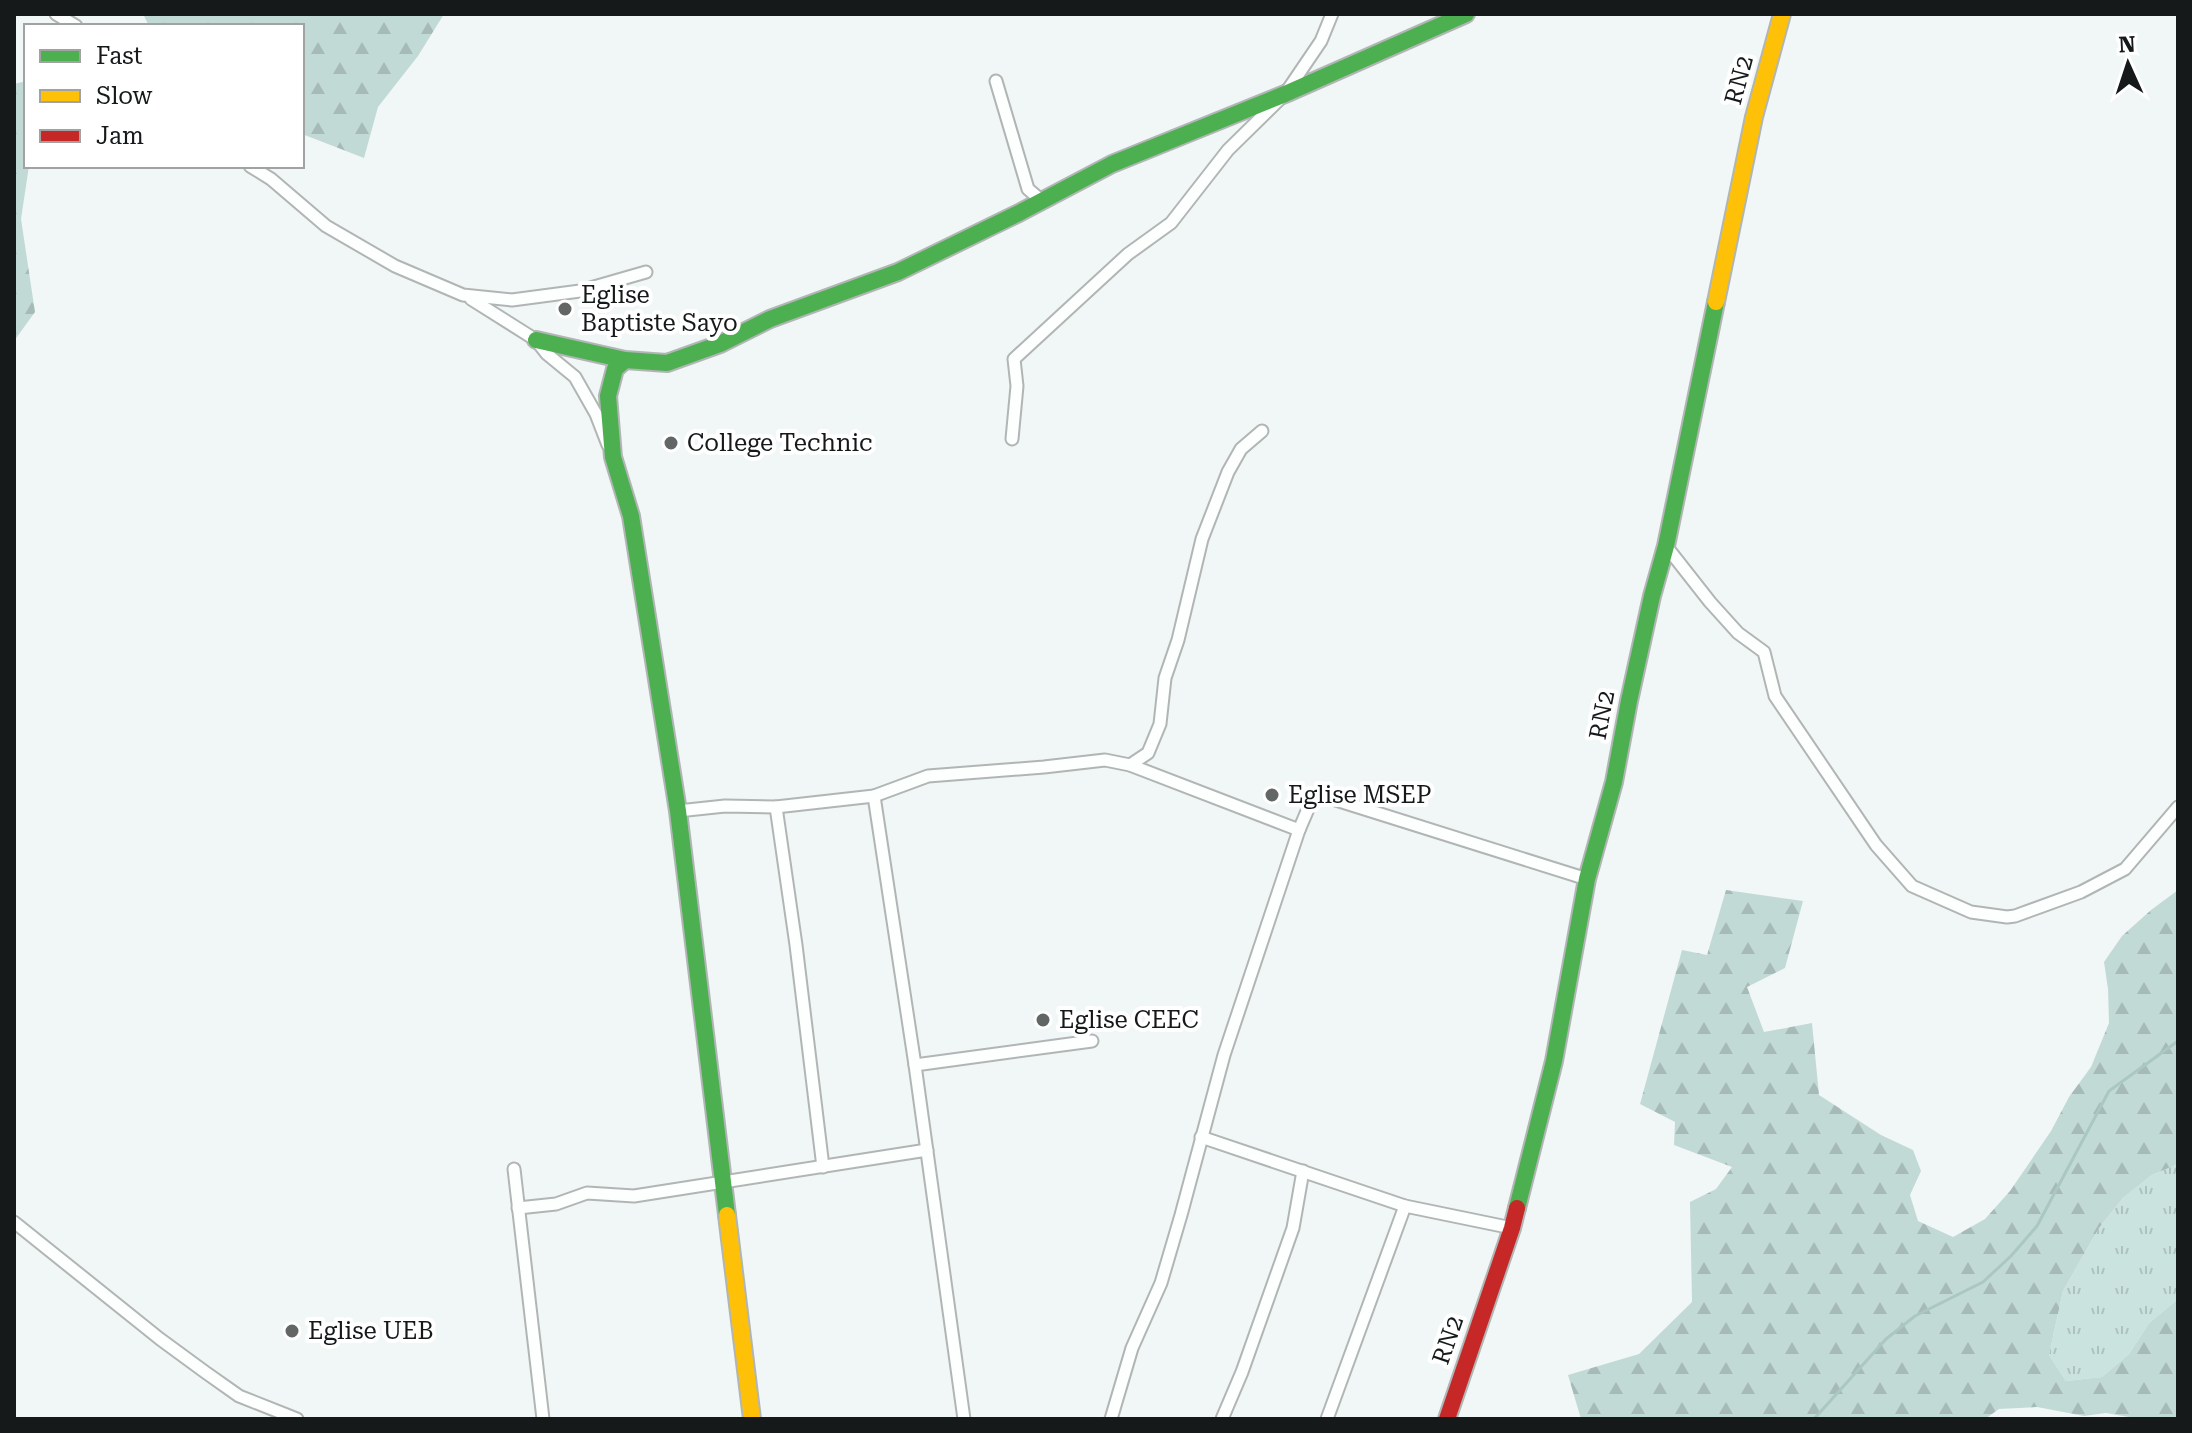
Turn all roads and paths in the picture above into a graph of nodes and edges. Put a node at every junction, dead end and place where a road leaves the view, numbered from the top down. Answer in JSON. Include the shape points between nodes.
{"nodes":[{"id":1,"x":1332,"y":14,"type":"edge"},
{"id":2,"x":1466,"y":14,"type":"edge"},
{"id":3,"x":1782,"y":14,"type":"edge"},
{"id":4,"x":996,"y":81,"type":"dead end"},
{"id":5,"x":1285,"y":94,"type":"junction"},
{"id":6,"x":253,"y":168,"type":"edge"},
{"id":7,"x":1042,"y":201,"type":"junction"},
{"id":8,"x":646,"y":272,"type":"dead end"},
{"id":9,"x":466,"y":296,"type":"junction"},
{"id":10,"x":536,"y":340,"type":"junction"},
{"id":11,"x":625,"y":360,"type":"junction"},
{"id":12,"x":1262,"y":431,"type":"dead end"},
{"id":13,"x":1012,"y":439,"type":"dead end"},
{"id":14,"x":613,"y":457,"type":"junction"},
{"id":15,"x":1666,"y":546,"type":"junction"},
{"id":16,"x":1130,"y":765,"type":"junction"},
{"id":17,"x":874,"y":796,"type":"junction"},
{"id":18,"x":776,"y":807,"type":"junction"},
{"id":19,"x":2178,"y":807,"type":"edge"},
{"id":20,"x":678,"y":811,"type":"junction"},
{"id":21,"x":1299,"y":830,"type":"junction"},
{"id":22,"x":1587,"y":879,"type":"junction"},
{"id":23,"x":1092,"y":1041,"type":"dead end"},
{"id":24,"x":915,"y":1065,"type":"junction"},
{"id":25,"x":1201,"y":1137,"type":"junction"},
{"id":26,"x":927,"y":1150,"type":"junction"},
{"id":27,"x":823,"y":1167,"type":"junction"},
{"id":28,"x":514,"y":1169,"type":"dead end"},
{"id":29,"x":1303,"y":1171,"type":"junction"},
{"id":30,"x":725,"y":1182,"type":"junction"},
{"id":31,"x":1405,"y":1206,"type":"junction"},
{"id":32,"x":518,"y":1208,"type":"junction"},
{"id":33,"x":14,"y":1222,"type":"edge"},
{"id":34,"x":1512,"y":1228,"type":"junction"},
{"id":35,"x":297,"y":1419,"type":"edge"},
{"id":36,"x":543,"y":1419,"type":"edge"},
{"id":37,"x":752,"y":1419,"type":"edge"},
{"id":38,"x":964,"y":1419,"type":"edge"},
{"id":39,"x":1111,"y":1419,"type":"edge"},
{"id":40,"x":1222,"y":1419,"type":"edge"},
{"id":41,"x":1327,"y":1419,"type":"edge"},
{"id":42,"x":1447,"y":1419,"type":"edge"}],
"edges":[{"from":1,"to":5,"type":"street","via":[[1321,41]]},
{"from":2,"to":5,"type":"street"},
{"from":3,"to":15,"type":"street","name":"RN2","via":[[1754,117]]},
{"from":4,"to":7,"type":"street","via":[[1028,189]]},
{"from":5,"to":7,"type":"street","via":[[1112,164]]},
{"from":5,"to":13,"type":"street","via":[[1228,150],[1171,223],[1128,254],[1014,359]]},
{"from":6,"to":9,"type":"street","via":[[326,226],[395,266]]},
{"from":7,"to":11,"type":"street","via":[[898,272],[770,319],[720,344],[667,363]]},
{"from":8,"to":9,"type":"street","via":[[539,297]]},
{"from":9,"to":10,"type":"street"},
{"from":10,"to":11,"type":"street"},
{"from":10,"to":14,"type":"street","via":[[575,377]]},
{"from":11,"to":14,"type":"street","via":[[615,369],[608,396]]},
{"from":12,"to":16,"type":"street","via":[[1234,461],[1202,539],[1165,678],[1160,724],[1148,753]]},
{"from":14,"to":20,"type":"street","via":[[631,516]]},
{"from":15,"to":19,"type":"street","via":[[1738,633],[1764,652],[1775,696],[1876,845],[1912,886],[1971,912],[2015,916],[2125,869]]},
{"from":15,"to":22,"type":"street","name":"RN2"},
{"from":16,"to":17,"type":"street","via":[[1105,760],[928,776]]},
{"from":16,"to":21,"type":"street"},
{"from":17,"to":18,"type":"street"},
{"from":17,"to":24,"type":"street"},
{"from":18,"to":20,"type":"street"},
{"from":18,"to":27,"type":"street"},
{"from":20,"to":30,"type":"street"},
{"from":21,"to":22,"type":"street","via":[[1314,795],[1320,795]]},
{"from":21,"to":25,"type":"street"},
{"from":22,"to":34,"type":"street","name":"RN2","via":[[1554,1061]]},
{"from":23,"to":24,"type":"street"},
{"from":24,"to":26,"type":"street"},
{"from":25,"to":29,"type":"street"},
{"from":25,"to":39,"type":"street","via":[[1161,1283],[1132,1348]]},
{"from":26,"to":27,"type":"street"},
{"from":26,"to":38,"type":"street"},
{"from":27,"to":30,"type":"street"},
{"from":28,"to":32,"type":"street"},
{"from":29,"to":31,"type":"street"},
{"from":29,"to":40,"type":"street","via":[[1293,1228]]},
{"from":30,"to":32,"type":"street","via":[[634,1196],[587,1193],[556,1204]]},
{"from":30,"to":37,"type":"street"},
{"from":31,"to":34,"type":"street"},
{"from":31,"to":41,"type":"street"},
{"from":32,"to":36,"type":"street"},
{"from":33,"to":35,"type":"street","via":[[239,1396]]},
{"from":34,"to":42,"type":"street","name":"RN2"}]}
